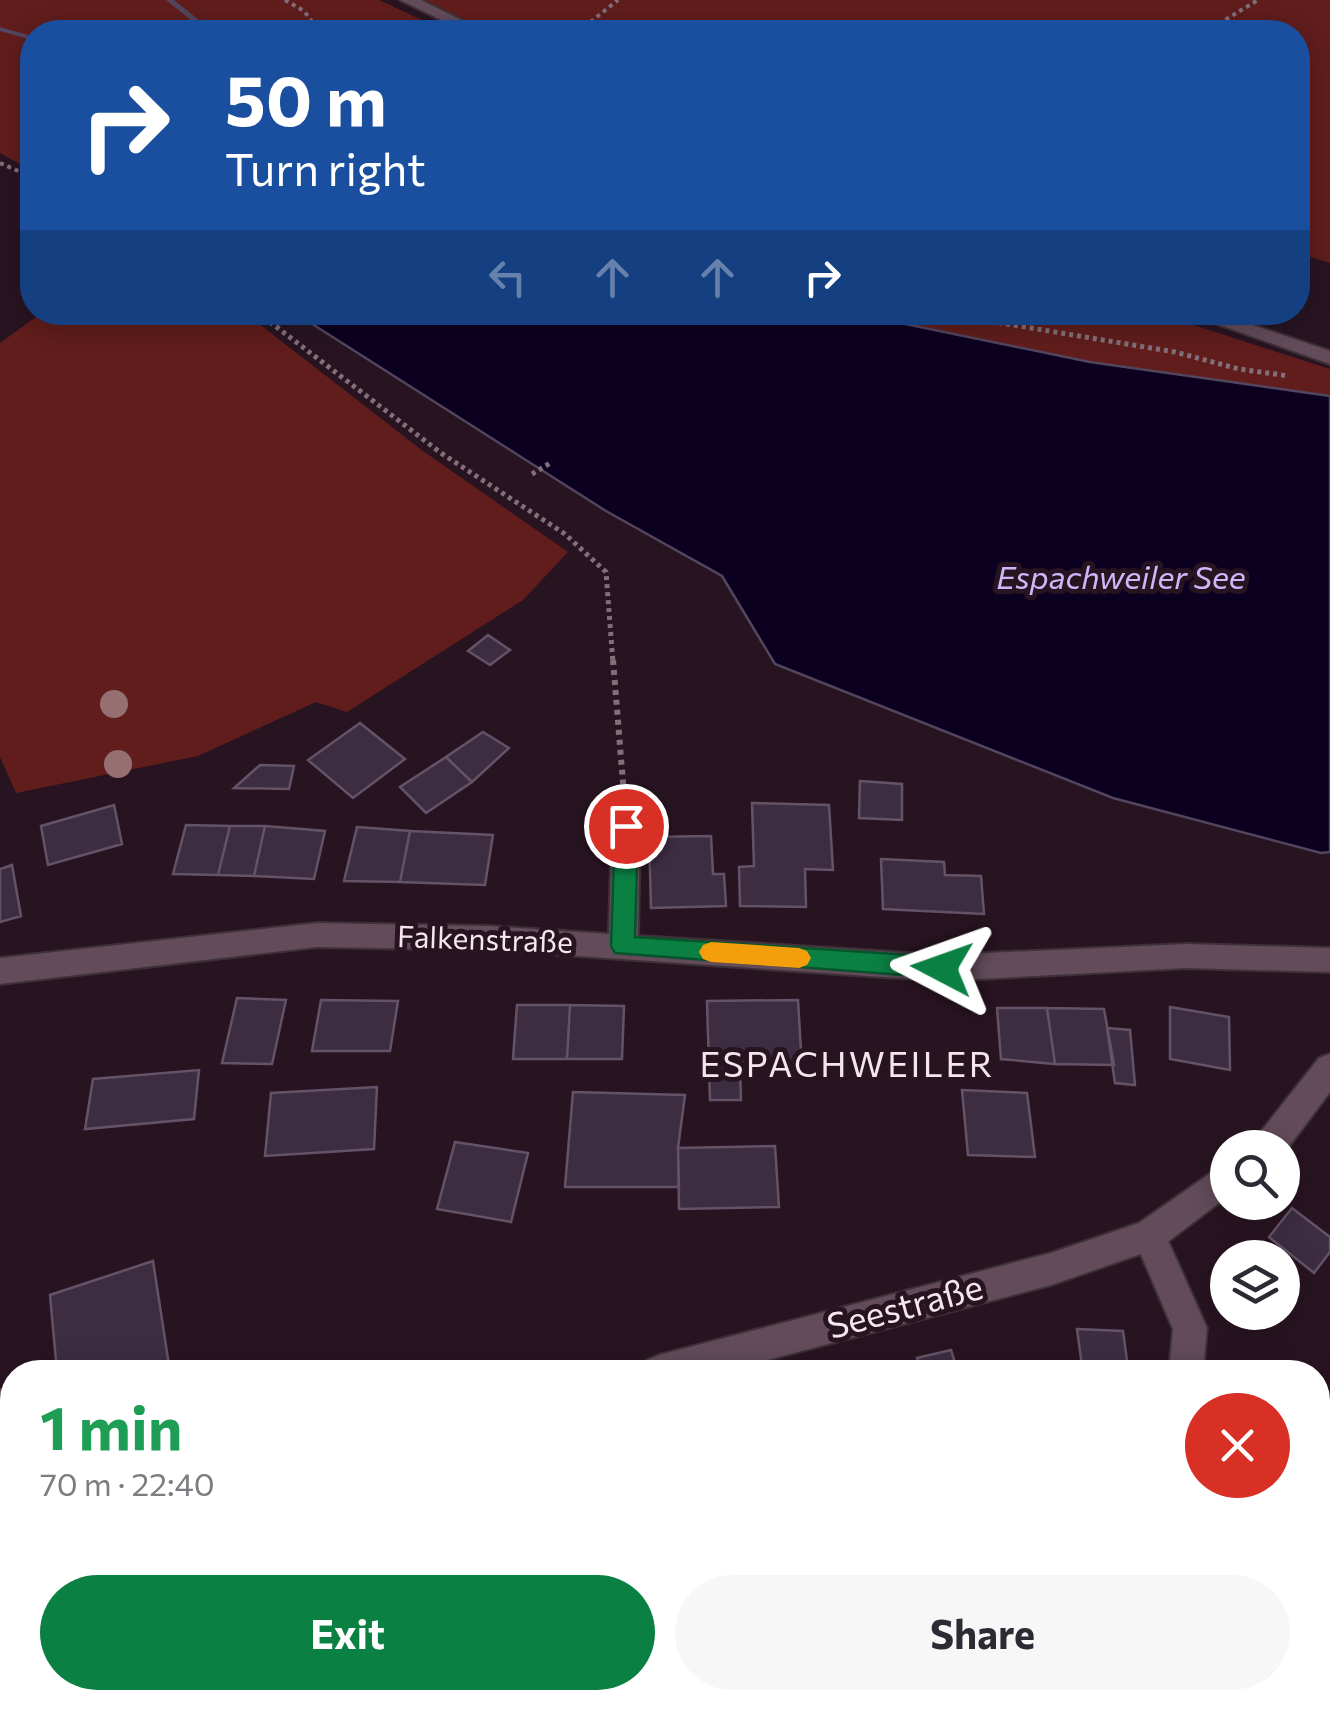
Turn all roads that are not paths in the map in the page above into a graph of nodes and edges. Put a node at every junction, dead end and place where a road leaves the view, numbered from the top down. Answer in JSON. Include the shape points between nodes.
{"nodes":[{"id":1,"x":408,"y":0,"type":"edge"},
{"id":2,"x":452,"y":20,"type":"edge"},
{"id":3,"x":1232,"y":325,"type":"edge"},
{"id":4,"x":1330,"y":358,"type":"edge"},
{"id":5,"x":626,"y":826,"type":"road end"},
{"id":6,"x":623,"y":946,"type":"junction"},
{"id":7,"x":1330,"y":960,"type":"edge"},
{"id":8,"x":0,"y":971,"type":"edge"},
{"id":9,"x":1330,"y":1068,"type":"edge"},
{"id":10,"x":1283,"y":1130,"type":"edge"},
{"id":11,"x":1210,"y":1190,"type":"edge"},
{"id":12,"x":1149,"y":1236,"type":"junction"},
{"id":13,"x":704,"y":1360,"type":"edge"},
{"id":14,"x":1187,"y":1360,"type":"edge"}],
"edges":[{"from":1,"to":2,"type":"street"},
{"from":3,"to":4,"type":"street"},
{"from":5,"to":6,"type":"street"},
{"from":6,"to":7,"type":"street","name":"Falkenstraße","via":[[942,968],[1187,956]]},
{"from":6,"to":8,"type":"street","name":"Falkenstraße","via":[[316,935]]},
{"from":9,"to":10,"type":"street"},
{"from":11,"to":12,"type":"street","name":"Seestraße"},
{"from":12,"to":13,"type":"street","name":"Seestraße","via":[[1051,1269]]},
{"from":12,"to":14,"type":"street","via":[[1190,1328]]}]}
